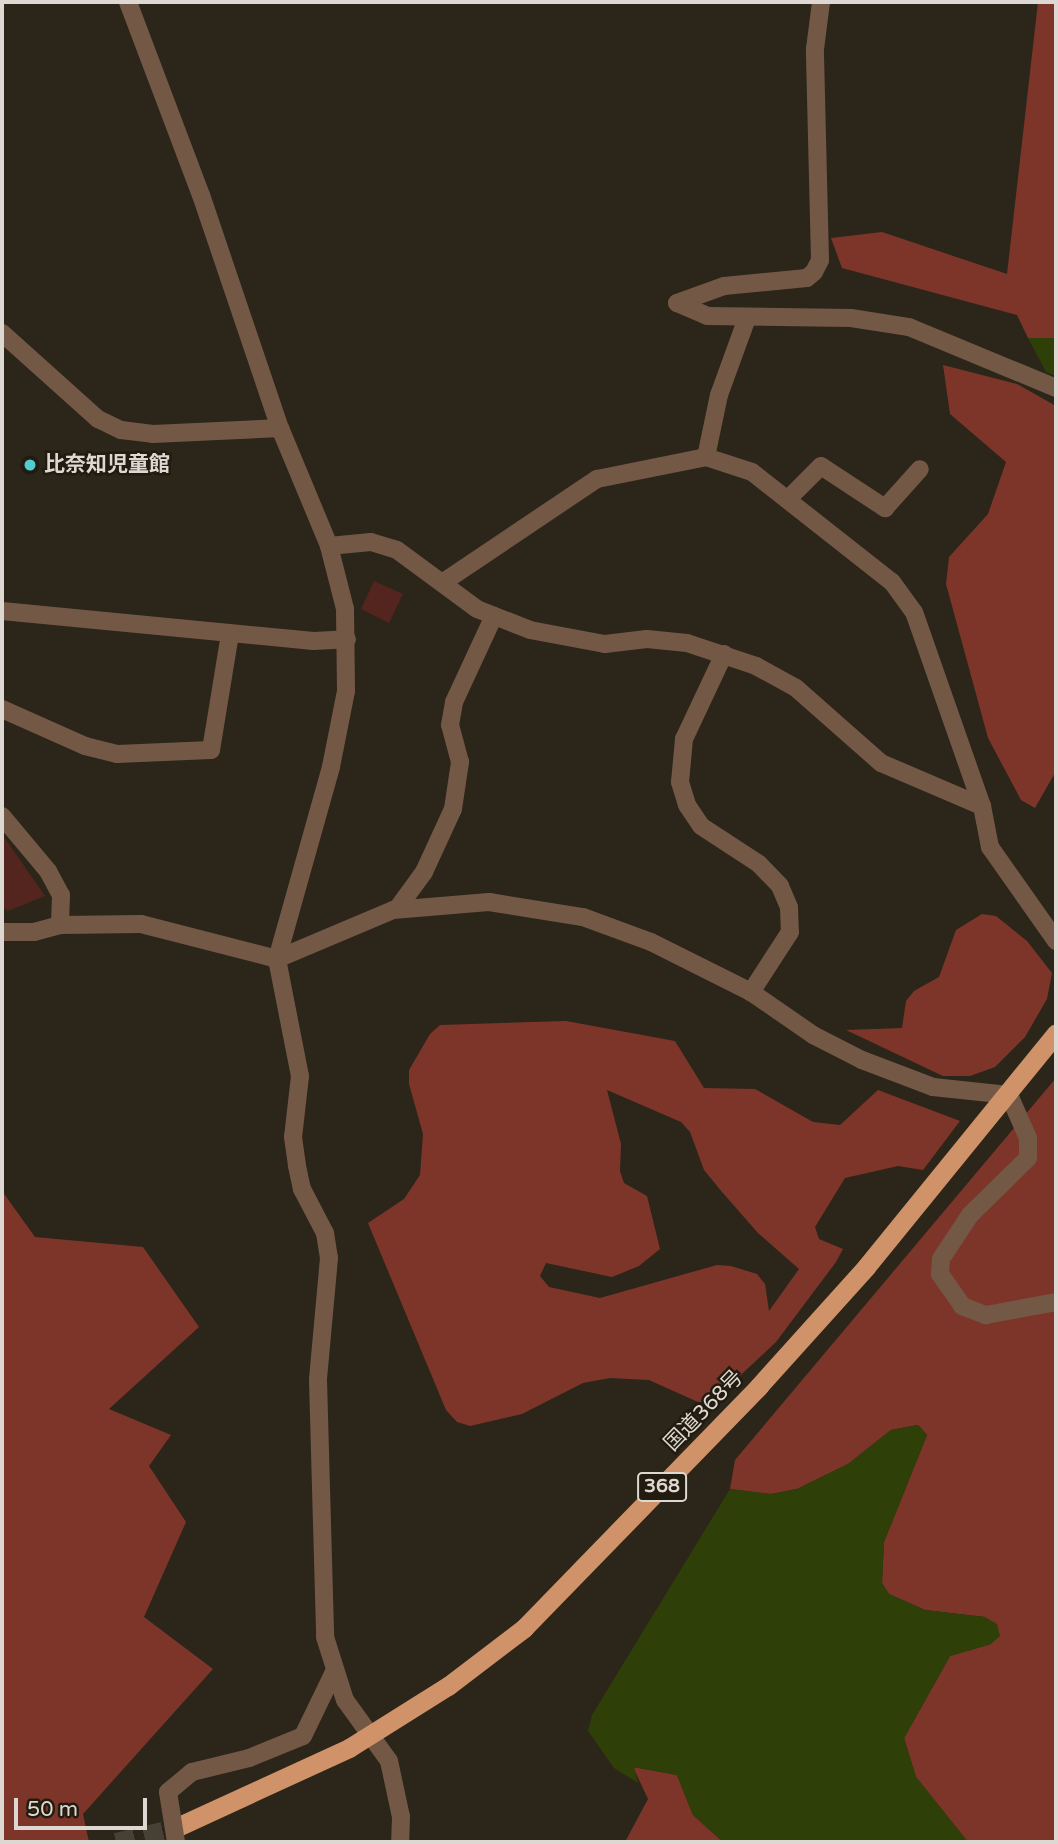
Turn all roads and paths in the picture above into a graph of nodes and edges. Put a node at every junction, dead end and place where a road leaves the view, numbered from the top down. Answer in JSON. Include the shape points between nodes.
{"nodes":[{"id":1,"x":128,"y":2,"type":"edge"},
{"id":2,"x":821,"y":2,"type":"edge"},
{"id":3,"x":747,"y":318,"type":"junction"},
{"id":4,"x":2,"y":333,"type":"edge"},
{"id":5,"x":1056,"y":388,"type":"edge"},
{"id":6,"x":280,"y":428,"type":"junction"},
{"id":7,"x":706,"y":457,"type":"junction"},
{"id":8,"x":920,"y":468,"type":"dead end"},
{"id":9,"x":789,"y":498,"type":"junction"},
{"id":10,"x":329,"y":546,"type":"junction"},
{"id":11,"x":442,"y":583,"type":"junction"},
{"id":12,"x":2,"y":611,"type":"edge"},
{"id":13,"x":494,"y":616,"type":"junction"},
{"id":14,"x":230,"y":634,"type":"junction"},
{"id":15,"x":347,"y":639,"type":"junction"},
{"id":16,"x":724,"y":654,"type":"junction"},
{"id":17,"x":2,"y":709,"type":"edge"},
{"id":18,"x":982,"y":806,"type":"junction"},
{"id":19,"x":2,"y":816,"type":"edge"},
{"id":20,"x":397,"y":909,"type":"junction"},
{"id":21,"x":60,"y":925,"type":"junction"},
{"id":22,"x":2,"y":932,"type":"edge"},
{"id":23,"x":1056,"y":941,"type":"edge"},
{"id":24,"x":277,"y":959,"type":"junction"},
{"id":25,"x":751,"y":992,"type":"junction"},
{"id":26,"x":1056,"y":1033,"type":"edge"},
{"id":27,"x":1009,"y":1095,"type":"junction"},
{"id":28,"x":1056,"y":1302,"type":"edge"},
{"id":29,"x":334,"y":1672,"type":"junction"},
{"id":30,"x":369,"y":1735,"type":"junction"},
{"id":31,"x":175,"y":1835,"type":"edge"},
{"id":32,"x":400,"y":1842,"type":"edge"}],
"edges":[{"from":1,"to":6,"type":"street","via":[[201,195]]},
{"from":2,"to":3,"type":"street","via":[[815,49],[820,260],[807,278],[724,286],[677,303],[707,316]]},
{"from":3,"to":5,"type":"street","via":[[825,316],[909,327]]},
{"from":3,"to":7,"type":"street","via":[[719,395]]},
{"from":4,"to":6,"type":"street","via":[[98,419],[121,430],[153,434]]},
{"from":6,"to":10,"type":"street"},
{"from":7,"to":9,"type":"street","via":[[752,472]]},
{"from":7,"to":11,"type":"street","via":[[597,479]]},
{"from":8,"to":9,"type":"street","via":[[885,508],[821,466]]},
{"from":9,"to":18,"type":"street","via":[[892,582],[914,612]]},
{"from":10,"to":11,"type":"street","via":[[371,542],[397,550]]},
{"from":10,"to":15,"type":"street","via":[[345,608]]},
{"from":11,"to":13,"type":"street"},
{"from":12,"to":14,"type":"street"},
{"from":13,"to":16,"type":"street","via":[[530,629],[605,644],[660,640]]},
{"from":13,"to":20,"type":"street","via":[[454,702],[450,725],[460,762],[453,809],[424,872]]},
{"from":14,"to":15,"type":"street"},
{"from":14,"to":17,"type":"street","via":[[211,750],[117,754],[85,746]]},
{"from":15,"to":24,"type":"street","via":[[346,691],[331,768]]},
{"from":16,"to":18,"type":"street","via":[[796,688],[881,763]]},
{"from":16,"to":25,"type":"street","via":[[684,739],[680,782],[687,805],[701,826],[759,864],[779,886],[789,907],[790,932]]},
{"from":18,"to":23,"type":"street","via":[[990,846]]},
{"from":19,"to":21,"type":"street","via":[[48,871],[61,895]]},
{"from":20,"to":24,"type":"street"},
{"from":20,"to":25,"type":"street","via":[[489,902],[548,908],[651,942]]},
{"from":21,"to":22,"type":"street","via":[[34,932]]},
{"from":21,"to":24,"type":"street","via":[[141,924]]},
{"from":24,"to":29,"type":"street","via":[[300,1076],[293,1137],[297,1166],[302,1189],[325,1233],[329,1258],[317,1380],[325,1637]]},
{"from":25,"to":27,"type":"street","via":[[813,1035],[862,1060],[933,1087]]},
{"from":26,"to":27,"type":"highway","name":"国道368号","number":"368"},
{"from":27,"to":28,"type":"street","via":[[1028,1138],[1028,1158],[970,1215],[941,1259],[940,1274],[962,1306],[986,1315]]},
{"from":27,"to":30,"type":"highway","name":"国道368号","number":"368","via":[[759,1386],[524,1628],[447,1686]]},
{"from":29,"to":30,"type":"street","via":[[345,1700]]},
{"from":29,"to":31,"type":"street","bridge":true,"via":[[303,1736],[249,1758],[192,1772],[168,1792]]},
{"from":30,"to":31,"type":"highway","name":"国道368号","number":"368"},
{"from":30,"to":32,"type":"street","via":[[389,1761],[401,1817]]}]}
